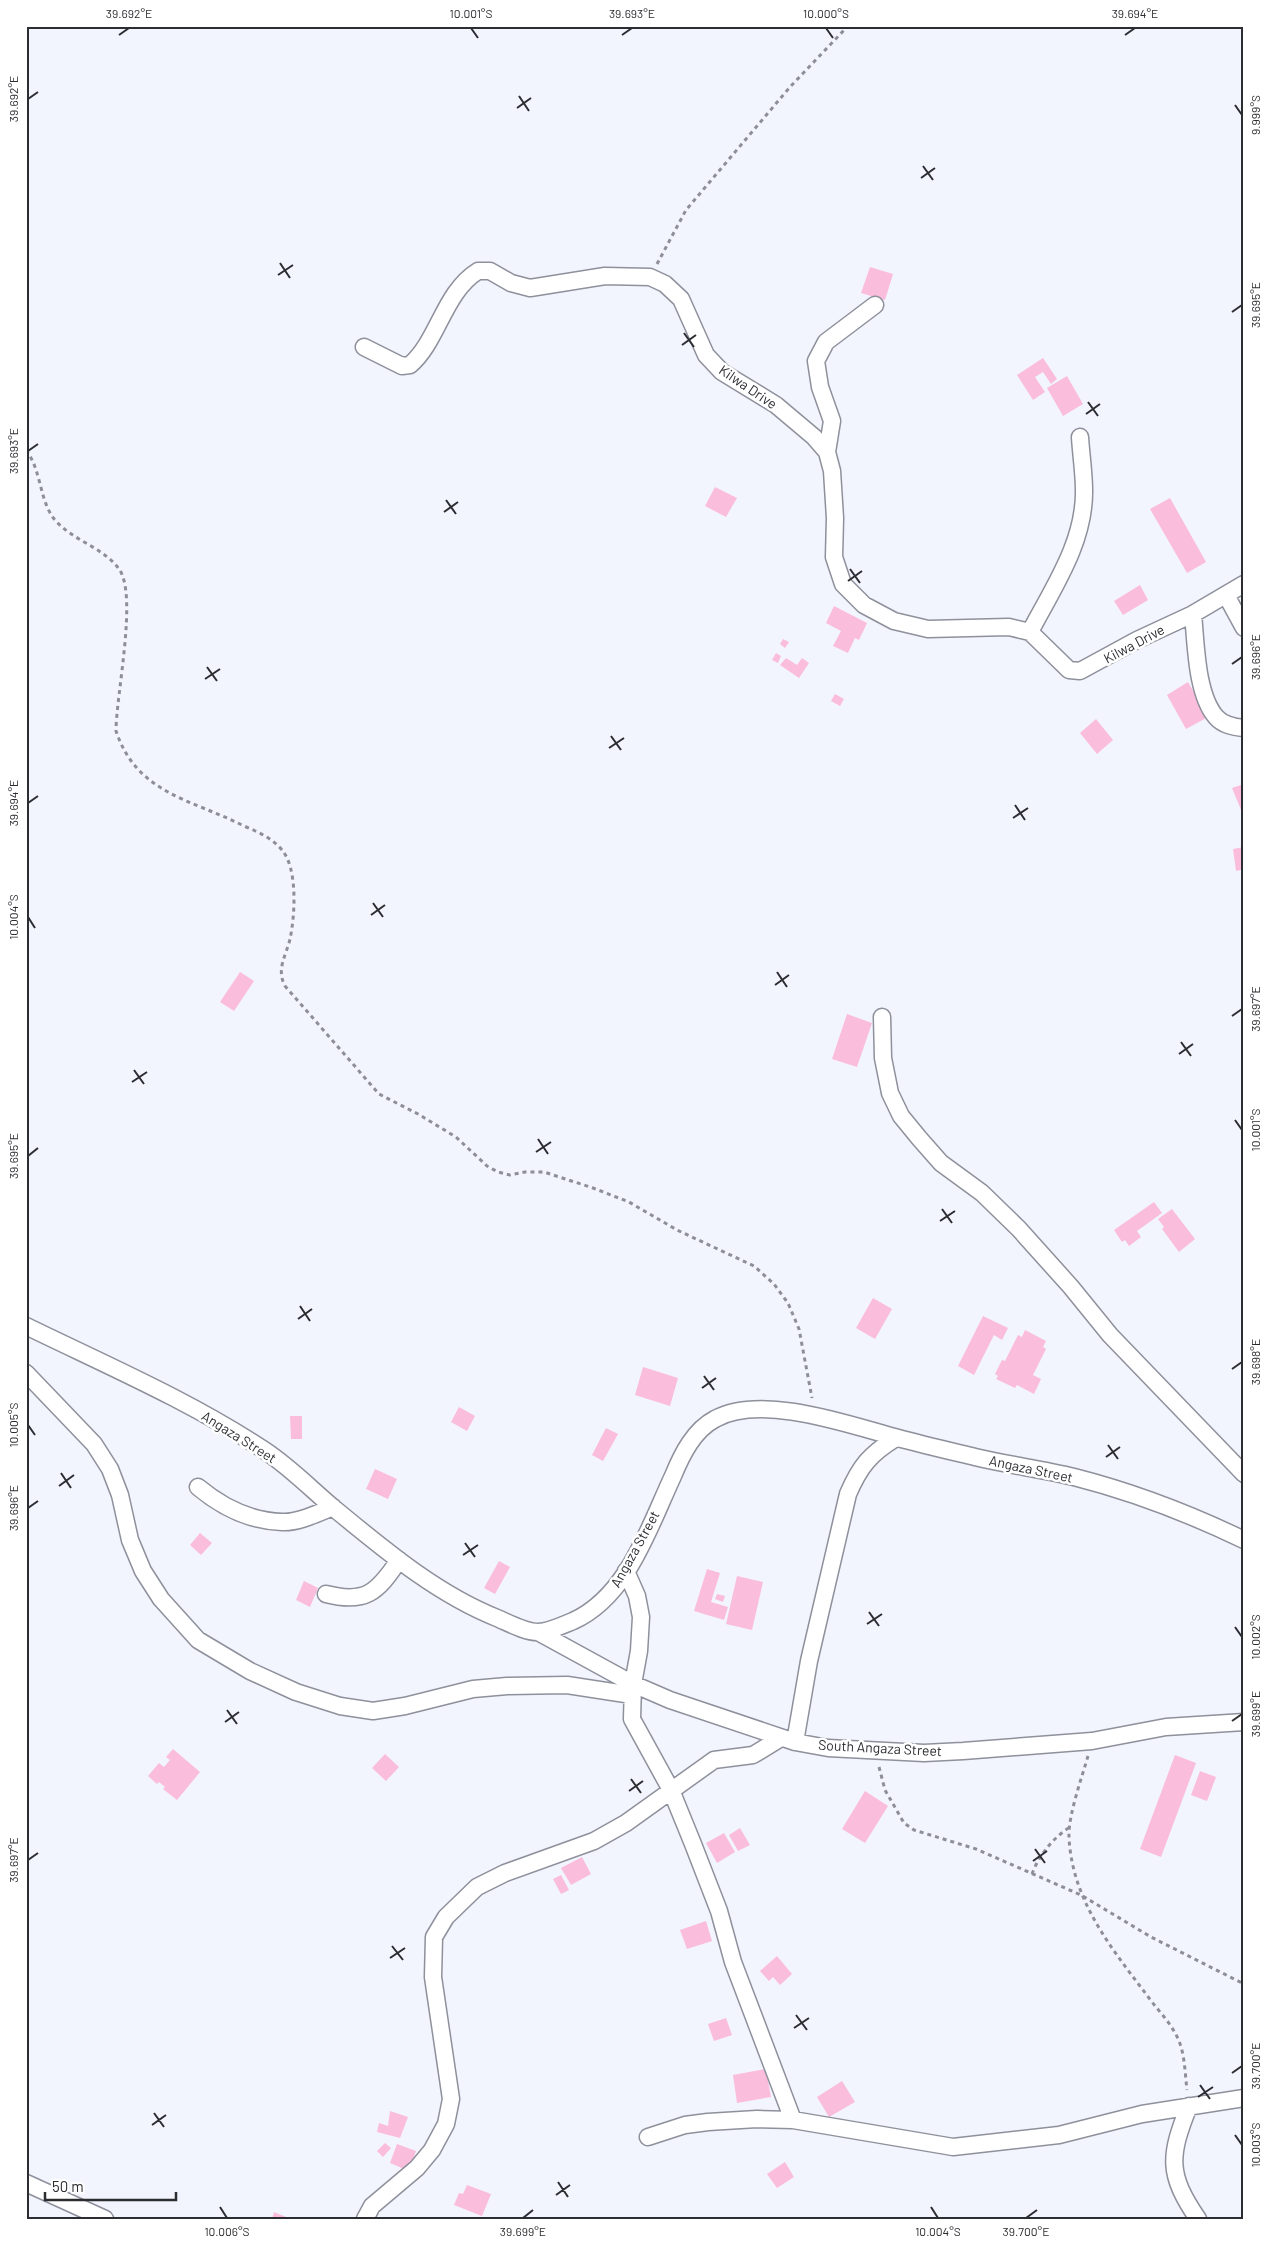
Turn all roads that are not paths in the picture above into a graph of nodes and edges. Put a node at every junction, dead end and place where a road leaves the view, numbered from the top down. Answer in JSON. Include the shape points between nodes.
{"nodes":[{"id":1,"x":875,"y":305,"type":"dead end"},
{"id":2,"x":364,"y":347,"type":"dead end"},
{"id":3,"x":1080,"y":437,"type":"dead end"},
{"id":4,"x":827,"y":452,"type":"junction"},
{"id":5,"x":1244,"y":584,"type":"edge"},
{"id":6,"x":1226,"y":595,"type":"junction"},
{"id":7,"x":1193,"y":614,"type":"junction"},
{"id":8,"x":1244,"y":628,"type":"edge"},
{"id":9,"x":1030,"y":632,"type":"junction"},
{"id":10,"x":1244,"y":728,"type":"edge"},
{"id":11,"x":882,"y":1016,"type":"dead end"},
{"id":12,"x":26,"y":1326,"type":"edge"},
{"id":13,"x":26,"y":1373,"type":"edge"},
{"id":14,"x":896,"y":1438,"type":"junction"},
{"id":15,"x":1244,"y":1474,"type":"edge"},
{"id":16,"x":198,"y":1487,"type":"dead end"},
{"id":17,"x":333,"y":1507,"type":"junction"},
{"id":18,"x":1244,"y":1540,"type":"edge"},
{"id":19,"x":399,"y":1560,"type":"junction"},
{"id":20,"x":626,"y":1571,"type":"junction"},
{"id":21,"x":326,"y":1594,"type":"dead end"},
{"id":22,"x":538,"y":1632,"type":"junction"},
{"id":23,"x":632,"y":1690,"type":"junction"},
{"id":24,"x":1244,"y":1722,"type":"edge"},
{"id":25,"x":788,"y":1740,"type":"junction"},
{"id":26,"x":670,"y":1790,"type":"junction"},
{"id":27,"x":1244,"y":2098,"type":"edge"},
{"id":28,"x":1189,"y":2106,"type":"junction"},
{"id":29,"x":794,"y":2120,"type":"junction"},
{"id":30,"x":648,"y":2137,"type":"dead end"},
{"id":31,"x":26,"y":2183,"type":"edge"},
{"id":32,"x":67,"y":2203,"type":"junction"},
{"id":33,"x":78,"y":2219,"type":"edge"},
{"id":34,"x":105,"y":2219,"type":"edge"},
{"id":35,"x":365,"y":2219,"type":"edge"},
{"id":36,"x":1198,"y":2219,"type":"edge"}],
"edges":[{"from":1,"to":4,"type":"street","via":[[826,342],[816,361],[820,387],[832,421]]},
{"from":2,"to":4,"type":"street","name":"Kilwa Drive","via":[[402,366],[410,365],[421,354],[460,287],[478,271],[490,271],[511,283],[530,288],[604,276],[650,278],[665,284],[680,299],[706,355],[722,372],[776,405],[814,436]]},
{"from":3,"to":9,"type":"street","via":[[1084,492],[1081,519],[1070,558]]},
{"from":4,"to":9,"type":"street","name":"Kilwa Drive","via":[[832,471],[834,557],[843,584],[864,605],[894,621],[928,629],[1009,627]]},
{"from":5,"to":6,"type":"street","name":"Kilwa Drive"},
{"from":6,"to":7,"type":"street","name":"Kilwa Drive"},
{"from":6,"to":8,"type":"street"},
{"from":7,"to":9,"type":"street","name":"Kilwa Drive","via":[[1080,671],[1069,670]]},
{"from":7,"to":10,"type":"street","via":[[1198,661],[1208,704],[1216,718],[1228,726]]},
{"from":11,"to":15,"type":"street","via":[[883,1058],[890,1093],[901,1116],[918,1138],[941,1163],[982,1193],[1019,1229],[1110,1335]]},
{"from":12,"to":17,"type":"street","name":"Angaza Street","via":[[228,1428],[267,1452]]},
{"from":13,"to":23,"type":"street","via":[[94,1444],[110,1469],[120,1495],[130,1540],[161,1599],[198,1640],[250,1671],[296,1692],[340,1706],[373,1710],[405,1706],[473,1689],[508,1686],[567,1685]]},
{"from":14,"to":18,"type":"street","name":"Angaza Street","via":[[1075,1478],[1135,1496]]},
{"from":14,"to":20,"type":"street","name":"Angaza Street","via":[[815,1416],[770,1409],[742,1410],[712,1420],[698,1432],[682,1457]]},
{"from":14,"to":25,"type":"street","via":[[875,1450],[858,1471],[848,1494]]},
{"from":16,"to":17,"type":"street","via":[[236,1513],[283,1523]]},
{"from":17,"to":19,"type":"street","name":"Angaza Street"},
{"from":19,"to":21,"type":"street","via":[[366,1595],[348,1598]]},
{"from":19,"to":22,"type":"street","name":"Angaza Street","via":[[445,1593],[516,1626]]},
{"from":20,"to":22,"type":"street","name":"Angaza Street","via":[[616,1589],[582,1616]]},
{"from":20,"to":23,"type":"street","via":[[637,1596],[641,1617]]},
{"from":22,"to":23,"type":"street","name":"South Angaza Street"},
{"from":23,"to":25,"type":"street","name":"South Angaza Street"},
{"from":23,"to":26,"type":"street","via":[[631,1710],[635,1726]]},
{"from":24,"to":25,"type":"street","name":"South Angaza Street","via":[[1157,1728],[1092,1741],[934,1752],[828,1748]]},
{"from":25,"to":26,"type":"street","via":[[753,1755],[714,1760]]},
{"from":26,"to":29,"type":"street","via":[[720,1911],[733,1962]]},
{"from":26,"to":35,"type":"street","via":[[626,1824],[594,1841],[505,1873],[477,1887],[446,1917],[434,1937],[434,1977],[451,2099],[446,2124],[432,2150],[417,2168],[372,2206]]},
{"from":27,"to":28,"type":"street"},
{"from":28,"to":29,"type":"street","via":[[1059,2134],[953,2147]]},
{"from":28,"to":36,"type":"street","via":[[1177,2136],[1173,2159],[1178,2187]]},
{"from":29,"to":30,"type":"street","via":[[685,2124]]},
{"from":31,"to":32,"type":"street"},
{"from":32,"to":33,"type":"street"},
{"from":32,"to":34,"type":"street"}]}
